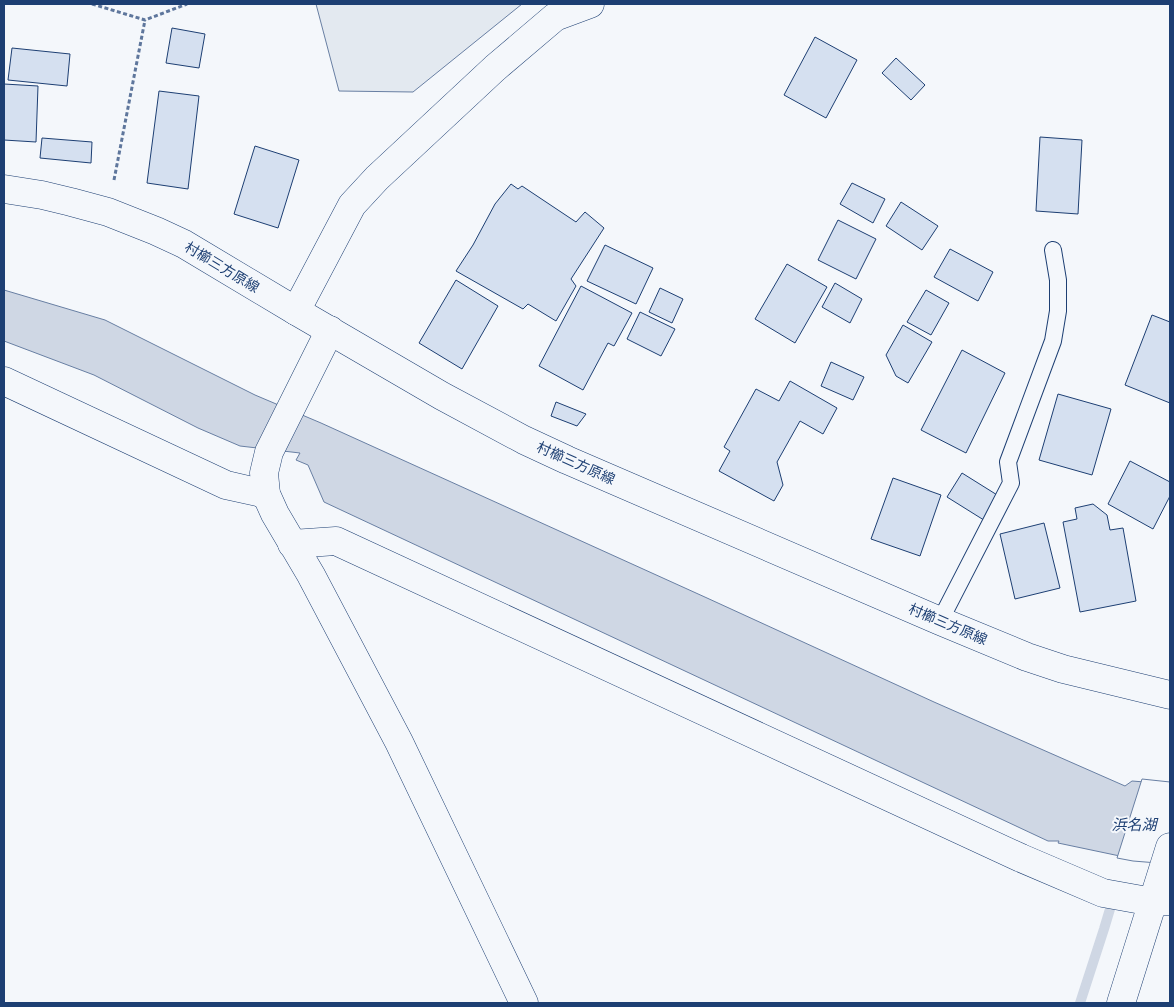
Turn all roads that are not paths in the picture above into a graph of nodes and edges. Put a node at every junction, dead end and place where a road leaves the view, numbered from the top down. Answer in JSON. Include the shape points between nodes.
{"nodes":[{"id":1,"x":590,"y":4,"type":"edge"},
{"id":2,"x":4,"y":189,"type":"edge"},
{"id":3,"x":1053,"y":250,"type":"dead end"},
{"id":4,"x":296,"y":312,"type":"junction"},
{"id":5,"x":330,"y":330,"type":"junction"},
{"id":6,"x":4,"y":381,"type":"edge"},
{"id":7,"x":266,"y":494,"type":"junction"},
{"id":8,"x":292,"y":544,"type":"junction"},
{"id":9,"x":940,"y":621,"type":"junction"},
{"id":10,"x":1170,"y":695,"type":"edge"},
{"id":11,"x":1170,"y":847,"type":"edge"},
{"id":12,"x":1161,"y":895,"type":"edge"},
{"id":13,"x":524,"y":1003,"type":"edge"},
{"id":14,"x":1121,"y":1003,"type":"edge"}],
"edges":[{"from":1,"to":4,"type":"street","via":[[554,17],[377,178],[352,205]]},
{"from":2,"to":4,"type":"street","name":"村櫛三方原線","via":[[108,212],[156,231],[184,244]]},
{"from":3,"to":9,"type":"lane","via":[[1058,280],[1058,311],[1053,340],[1008,462],[1011,483]]},
{"from":4,"to":5,"type":"street","name":"村櫛三方原線"},
{"from":5,"to":7,"type":"street","via":[[269,452],[264,473]]},
{"from":5,"to":9,"type":"street","name":"村櫛三方原線","via":[[442,396],[541,448]]},
{"from":6,"to":7,"type":"street","via":[[226,485]]},
{"from":7,"to":8,"type":"street"},
{"from":8,"to":12,"type":"street","via":[[336,541],[1103,893]]},
{"from":8,"to":13,"type":"street","via":[[399,742]]},
{"from":9,"to":10,"type":"street","name":"村櫛三方原線","via":[[1064,669]]},
{"from":11,"to":12,"type":"street"},
{"from":12,"to":14,"type":"street"}]}
